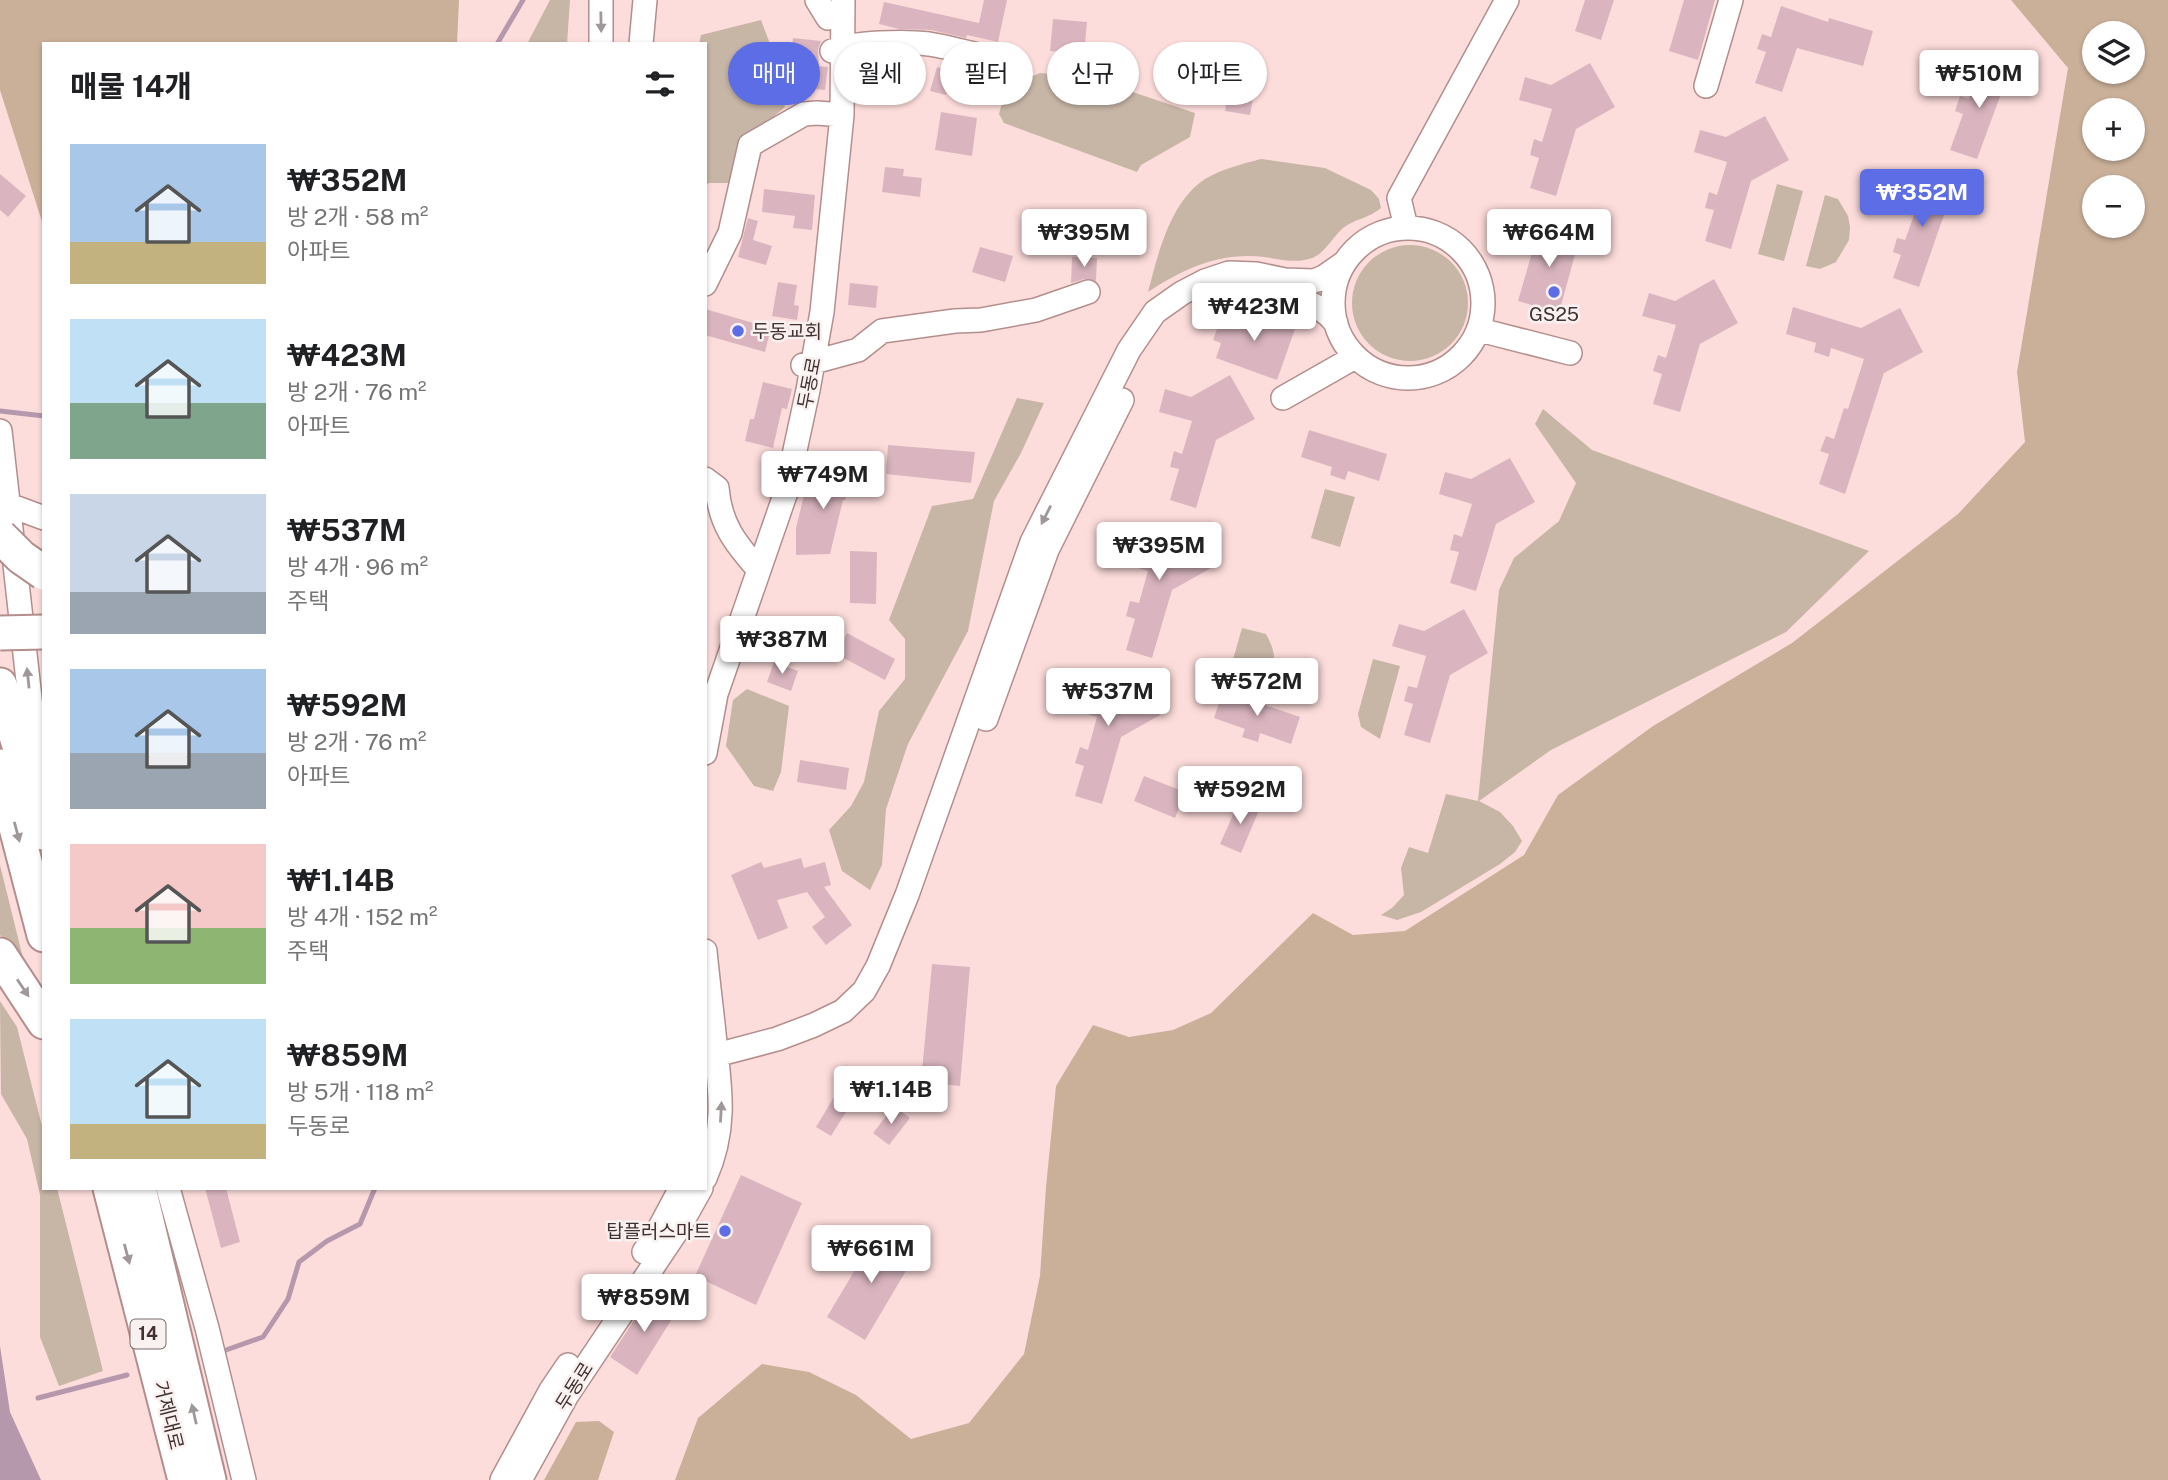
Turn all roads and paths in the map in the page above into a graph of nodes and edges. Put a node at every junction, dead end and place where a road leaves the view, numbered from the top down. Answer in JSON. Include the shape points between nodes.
{"nodes":[{"id":1,"x":601,"y":0,"type":"edge"},
{"id":2,"x":637,"y":0,"type":"edge"},
{"id":3,"x":645,"y":0,"type":"edge"},
{"id":4,"x":843,"y":0,"type":"edge"},
{"id":5,"x":1507,"y":0,"type":"edge"},
{"id":6,"x":1731,"y":0,"type":"edge"},
{"id":7,"x":824,"y":6,"type":"edge"},
{"id":8,"x":601,"y":42,"type":"edge"},
{"id":9,"x":636,"y":42,"type":"edge"},
{"id":10,"x":642,"y":42,"type":"edge"},
{"id":11,"x":836,"y":42,"type":"edge"},
{"id":12,"x":839,"y":42,"type":"edge"},
{"id":13,"x":1706,"y":86,"type":"dead end"},
{"id":14,"x":836,"y":105,"type":"edge"},
{"id":15,"x":836,"y":114,"type":"junction"},
{"id":16,"x":1406,"y":227,"type":"junction"},
{"id":17,"x":1344,"y":263,"type":"junction"},
{"id":18,"x":707,"y":280,"type":"edge"},
{"id":19,"x":1087,"y":292,"type":"dead end"},
{"id":20,"x":1335,"y":323,"type":"junction"},
{"id":21,"x":1480,"y":330,"type":"junction"},
{"id":22,"x":1570,"y":353,"type":"dead end"},
{"id":23,"x":1355,"y":356,"type":"junction"},
{"id":24,"x":808,"y":365,"type":"junction"},
{"id":25,"x":1283,"y":398,"type":"dead end"},
{"id":26,"x":0,"y":432,"type":"edge"},
{"id":27,"x":707,"y":480,"type":"edge"},
{"id":28,"x":9,"y":505,"type":"junction"},
{"id":29,"x":42,"y":517,"type":"edge"},
{"id":30,"x":0,"y":536,"type":"edge"},
{"id":31,"x":754,"y":564,"type":"junction"},
{"id":32,"x":42,"y":572,"type":"edge"},
{"id":33,"x":10,"y":620,"type":"edge"},
{"id":34,"x":42,"y":631,"type":"edge"},
{"id":35,"x":707,"y":677,"type":"edge"},
{"id":36,"x":0,"y":685,"type":"edge"},
{"id":37,"x":707,"y":742,"type":"edge"},
{"id":38,"x":0,"y":766,"type":"edge"},
{"id":39,"x":42,"y":806,"type":"edge"},
{"id":40,"x":42,"y":826,"type":"edge"},
{"id":41,"x":42,"y":927,"type":"edge"},
{"id":42,"x":0,"y":955,"type":"edge"},
{"id":43,"x":707,"y":982,"type":"edge"},
{"id":44,"x":42,"y":1019,"type":"edge"},
{"id":45,"x":711,"y":1064,"type":"edge"},
{"id":46,"x":707,"y":1174,"type":"edge"},
{"id":47,"x":111,"y":1190,"type":"edge"},
{"id":48,"x":139,"y":1190,"type":"edge"},
{"id":49,"x":169,"y":1190,"type":"edge"},
{"id":50,"x":680,"y":1190,"type":"edge"},
{"id":51,"x":700,"y":1190,"type":"edge"},
{"id":52,"x":185,"y":1480,"type":"edge"},
{"id":53,"x":209,"y":1480,"type":"edge"},
{"id":54,"x":244,"y":1480,"type":"edge"},
{"id":55,"x":502,"y":1480,"type":"edge"},
{"id":56,"x":520,"y":1480,"type":"edge"}],
"edges":[{"from":1,"to":8,"type":"street","one_way":true},
{"from":2,"to":9,"type":"street"},
{"from":3,"to":10,"type":"street"},
{"from":4,"to":12,"type":"street","name":"두동로"},
{"from":5,"to":16,"type":"street","via":[[1399,198]]},
{"from":6,"to":13,"type":"street"},
{"from":7,"to":11,"type":"street","name":"두동로"},
{"from":14,"to":15,"type":"street","name":"두동로"},
{"from":15,"to":18,"type":"street","via":[[804,114],[750,145],[730,233]]},
{"from":15,"to":24,"type":"street","name":"두동로"},
{"from":16,"to":17,"type":"street","via":[[1382,232],[1360,244]]},
{"from":16,"to":21,"type":"street","via":[[1431,230],[1470,259],[1481,281]]},
{"from":17,"to":20,"type":"street","via":[[1336,282]]},
{"from":17,"to":45,"type":"street","one_way":true,"via":[[1314,281],[1229,274],[1205,281],[1155,312],[1129,350],[1032,542],[902,908],[864,991],[842,1011],[814,1025]]},
{"from":19,"to":24,"type":"street","via":[[1036,310],[882,331],[858,351]]},
{"from":20,"to":23,"type":"street"},
{"from":20,"to":45,"type":"street","via":[[1327,312],[1303,300],[1236,288],[1184,308],[1164,323],[1048,550],[911,925],[884,986],[856,1017],[822,1038]]},
{"from":21,"to":22,"type":"street"},
{"from":21,"to":23,"type":"street","via":[[1467,352],[1448,368],[1425,377],[1399,379],[1375,372]]},
{"from":23,"to":25,"type":"street"},
{"from":24,"to":31,"type":"street","name":"두동로"},
{"from":26,"to":28,"type":"street"},
{"from":27,"to":31,"type":"street","via":[[717,488],[719,508],[733,540]]},
{"from":28,"to":29,"type":"street"},
{"from":28,"to":33,"type":"street"},
{"from":30,"to":32,"type":"highway","bridge":true},
{"from":31,"to":35,"type":"street","name":"두동로"},
{"from":31,"to":37,"type":"street","name":"두동로","via":[[716,694]]},
{"from":33,"to":34,"type":"highway","bridge":true},
{"from":39,"to":33,"type":"street","one_way":true},
{"from":36,"to":40,"type":"highway"},
{"from":38,"to":41,"type":"highway","one_way":true},
{"from":42,"to":44,"type":"highway","one_way":true},
{"from":43,"to":45,"type":"street"},
{"from":46,"to":45,"type":"street","one_way":true,"via":[[715,1156],[722,1096]]},
{"from":47,"to":52,"type":"highway","name":"거제대로","number":"14","one_way":true},
{"from":53,"to":48,"type":"highway","name":"거제대로","number":"14","one_way":true},
{"from":49,"to":54,"type":"street"},
{"from":50,"to":55,"type":"street","name":"두동로","via":[[658,1231],[551,1390]]},
{"from":51,"to":56,"type":"street","name":"두동로","via":[[567,1395]]}]}
